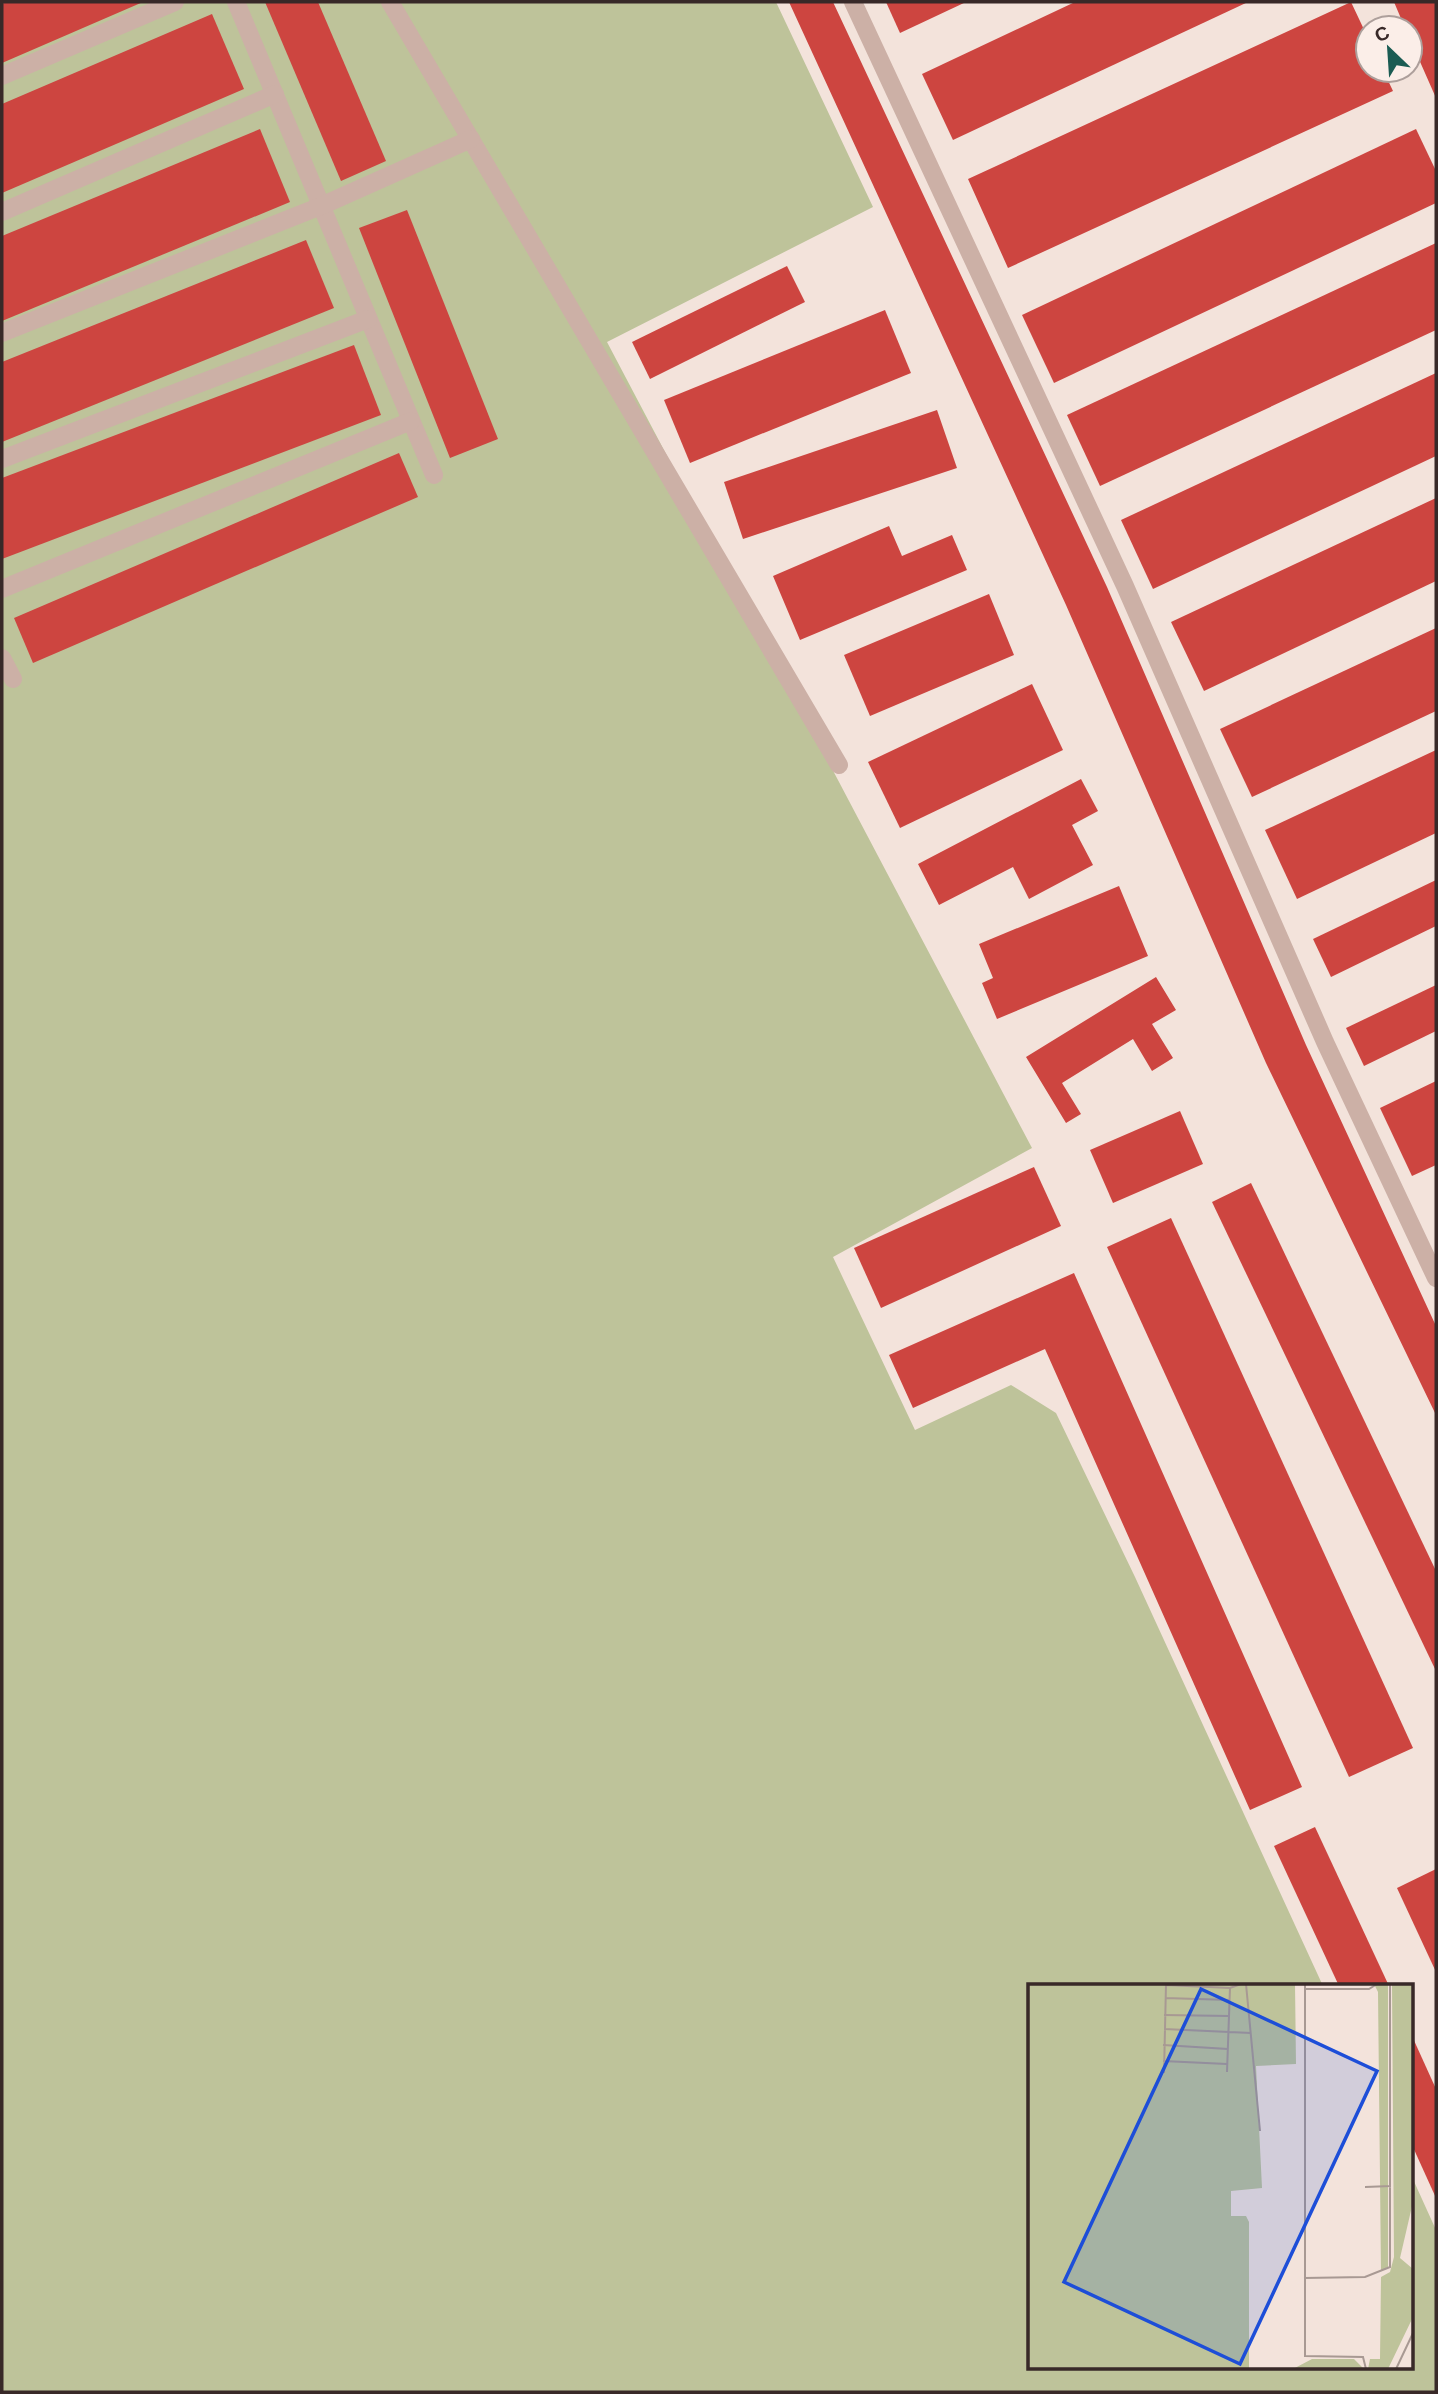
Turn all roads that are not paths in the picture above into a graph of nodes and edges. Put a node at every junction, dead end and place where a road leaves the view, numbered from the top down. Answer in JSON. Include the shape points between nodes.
{"nodes":[{"id":1,"x":175,"y":2,"type":"edge"},
{"id":2,"x":236,"y":2,"type":"edge"},
{"id":3,"x":390,"y":2,"type":"edge"},
{"id":4,"x":853,"y":2,"type":"edge"},
{"id":5,"x":2,"y":76,"type":"edge"},
{"id":6,"x":275,"y":94,"type":"junction"},
{"id":7,"x":471,"y":139,"type":"junction"},
{"id":8,"x":321,"y":206,"type":"junction"},
{"id":9,"x":2,"y":212,"type":"edge"},
{"id":10,"x":369,"y":319,"type":"junction"},
{"id":11,"x":2,"y":333,"type":"edge"},
{"id":12,"x":411,"y":421,"type":"junction"},
{"id":13,"x":2,"y":459,"type":"edge"},
{"id":14,"x":434,"y":475,"type":"dead end"},
{"id":15,"x":2,"y":589,"type":"edge"},
{"id":16,"x":2,"y":659,"type":"edge"},
{"id":17,"x":13,"y":679,"type":"dead end"},
{"id":18,"x":839,"y":765,"type":"dead end"},
{"id":19,"x":1436,"y":1278,"type":"edge"}],
"edges":[{"from":1,"to":5,"type":"lane"},
{"from":2,"to":6,"type":"lane"},
{"from":3,"to":7,"type":"lane"},
{"from":4,"to":19,"type":"lane","via":[[1125,586],[1325,1042]]},
{"from":6,"to":8,"type":"lane"},
{"from":6,"to":9,"type":"lane"},
{"from":7,"to":8,"type":"lane"},
{"from":7,"to":18,"type":"lane"},
{"from":8,"to":10,"type":"lane"},
{"from":8,"to":11,"type":"lane"},
{"from":10,"to":12,"type":"lane"},
{"from":10,"to":13,"type":"lane"},
{"from":12,"to":14,"type":"lane"},
{"from":12,"to":15,"type":"lane"},
{"from":16,"to":17,"type":"lane"}]}
